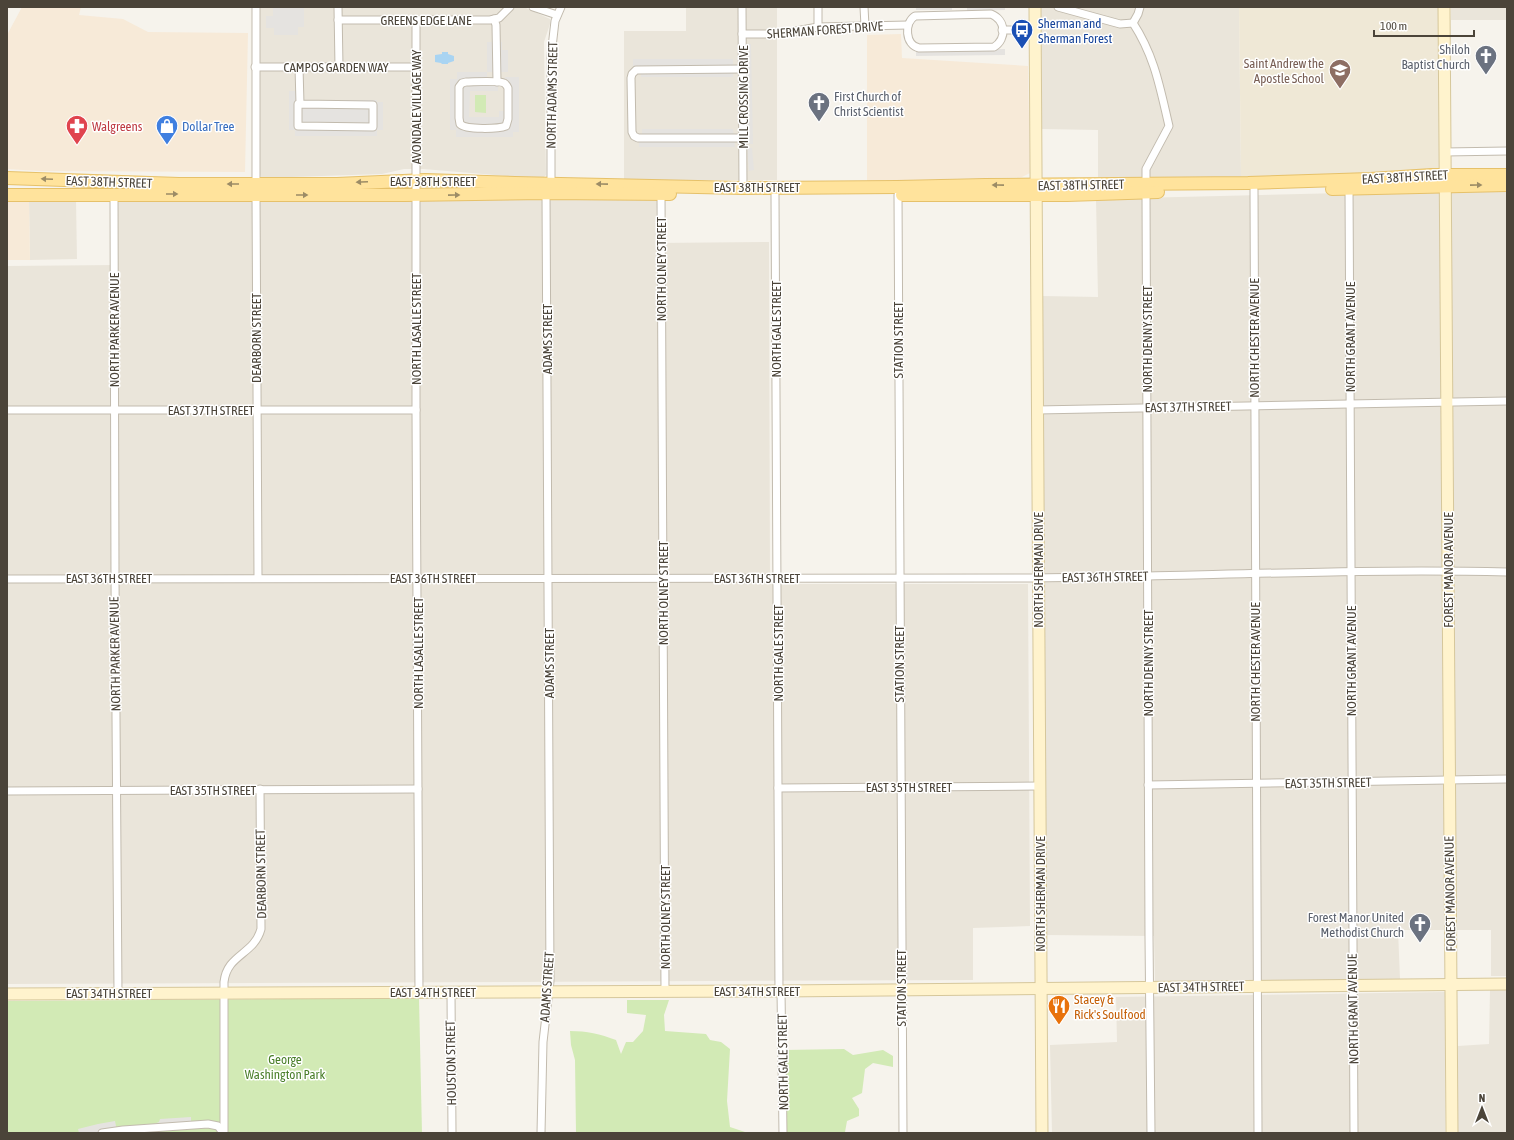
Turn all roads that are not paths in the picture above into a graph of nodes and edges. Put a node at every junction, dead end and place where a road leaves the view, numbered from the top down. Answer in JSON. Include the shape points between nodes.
{"nodes":[{"id":1,"x":256,"y":7,"type":"edge"},
{"id":2,"x":338,"y":7,"type":"edge"},
{"id":3,"x":510,"y":7,"type":"edge"},
{"id":4,"x":533,"y":7,"type":"edge"},
{"id":5,"x":561,"y":7,"type":"edge"},
{"id":6,"x":742,"y":7,"type":"edge"},
{"id":7,"x":818,"y":7,"type":"edge"},
{"id":8,"x":864,"y":7,"type":"edge"},
{"id":9,"x":959,"y":7,"type":"edge"},
{"id":10,"x":1035,"y":7,"type":"edge"},
{"id":11,"x":1058,"y":7,"type":"edge"},
{"id":12,"x":1140,"y":7,"type":"edge"},
{"id":13,"x":1444,"y":7,"type":"edge"},
{"id":14,"x":557,"y":15,"type":"junction"},
{"id":15,"x":959,"y":15,"type":"junction"},
{"id":16,"x":494,"y":19,"type":"junction"},
{"id":17,"x":338,"y":20,"type":"junction"},
{"id":18,"x":416,"y":20,"type":"junction"},
{"id":19,"x":1133,"y":23,"type":"junction"},
{"id":20,"x":908,"y":25,"type":"junction"},
{"id":21,"x":865,"y":26,"type":"junction"},
{"id":22,"x":818,"y":28,"type":"junction"},
{"id":23,"x":1002,"y":30,"type":"junction"},
{"id":24,"x":1035,"y":30,"type":"junction"},
{"id":25,"x":742,"y":34,"type":"junction"},
{"id":26,"x":256,"y":68,"type":"junction"},
{"id":27,"x":300,"y":68,"type":"junction"},
{"id":28,"x":338,"y":68,"type":"junction"},
{"id":29,"x":416,"y":68,"type":"junction"},
{"id":30,"x":742,"y":69,"type":"junction"},
{"id":31,"x":497,"y":82,"type":"junction"},
{"id":32,"x":300,"y":104,"type":"junction"},
{"id":33,"x":743,"y":138,"type":"junction"},
{"id":34,"x":1507,"y":151,"type":"edge"},
{"id":35,"x":1445,"y":152,"type":"junction"},
{"id":36,"x":1507,"y":175,"type":"edge"},
{"id":37,"x":7,"y":178,"type":"edge"},
{"id":38,"x":415,"y":180,"type":"junction"},
{"id":39,"x":1445,"y":180,"type":"junction"},
{"id":40,"x":1507,"y":185,"type":"edge"},
{"id":41,"x":549,"y":188,"type":"junction"},
{"id":42,"x":743,"y":188,"type":"junction"},
{"id":43,"x":1146,"y":188,"type":"junction"},
{"id":44,"x":1349,"y":188,"type":"junction"},
{"id":45,"x":256,"y":190,"type":"junction"},
{"id":46,"x":1037,"y":190,"type":"junction"},
{"id":47,"x":1254,"y":190,"type":"junction"},
{"id":48,"x":114,"y":194,"type":"junction"},
{"id":49,"x":661,"y":194,"type":"junction"},
{"id":50,"x":7,"y":195,"type":"edge"},
{"id":51,"x":415,"y":195,"type":"junction"},
{"id":52,"x":775,"y":195,"type":"junction"},
{"id":53,"x":898,"y":195,"type":"junction"},
{"id":54,"x":1507,"y":402,"type":"edge"},
{"id":55,"x":1447,"y":403,"type":"junction"},
{"id":56,"x":1350,"y":404,"type":"junction"},
{"id":57,"x":1254,"y":406,"type":"junction"},
{"id":58,"x":1147,"y":408,"type":"junction"},
{"id":59,"x":114,"y":409,"type":"junction"},
{"id":60,"x":7,"y":410,"type":"edge"},
{"id":61,"x":257,"y":410,"type":"junction"},
{"id":62,"x":416,"y":410,"type":"junction"},
{"id":63,"x":1037,"y":410,"type":"junction"},
{"id":64,"x":1448,"y":571,"type":"junction"},
{"id":65,"x":1351,"y":572,"type":"junction"},
{"id":66,"x":1507,"y":572,"type":"edge"},
{"id":67,"x":1255,"y":574,"type":"junction"},
{"id":68,"x":1148,"y":576,"type":"junction"},
{"id":69,"x":115,"y":578,"type":"junction"},
{"id":70,"x":258,"y":578,"type":"junction"},
{"id":71,"x":417,"y":578,"type":"junction"},
{"id":72,"x":663,"y":578,"type":"junction"},
{"id":73,"x":777,"y":578,"type":"junction"},
{"id":74,"x":899,"y":578,"type":"junction"},
{"id":75,"x":1038,"y":578,"type":"junction"},
{"id":76,"x":7,"y":579,"type":"edge"},
{"id":77,"x":548,"y":579,"type":"junction"},
{"id":78,"x":1507,"y":779,"type":"edge"},
{"id":79,"x":1449,"y":780,"type":"junction"},
{"id":80,"x":1352,"y":783,"type":"junction"},
{"id":81,"x":1256,"y":784,"type":"junction"},
{"id":82,"x":1148,"y":785,"type":"junction"},
{"id":83,"x":1039,"y":786,"type":"junction"},
{"id":84,"x":900,"y":787,"type":"junction"},
{"id":85,"x":778,"y":788,"type":"junction"},
{"id":86,"x":260,"y":789,"type":"junction"},
{"id":87,"x":418,"y":789,"type":"junction"},
{"id":88,"x":117,"y":790,"type":"junction"},
{"id":89,"x":7,"y":791,"type":"edge"},
{"id":90,"x":1507,"y":984,"type":"edge"},
{"id":91,"x":1353,"y":985,"type":"junction"},
{"id":92,"x":1451,"y":985,"type":"junction"},
{"id":93,"x":1257,"y":986,"type":"junction"},
{"id":94,"x":1150,"y":988,"type":"junction"},
{"id":95,"x":1040,"y":989,"type":"junction"},
{"id":96,"x":901,"y":990,"type":"junction"},
{"id":97,"x":665,"y":991,"type":"junction"},
{"id":98,"x":780,"y":991,"type":"junction"},
{"id":99,"x":419,"y":992,"type":"junction"},
{"id":100,"x":451,"y":992,"type":"junction"},
{"id":101,"x":549,"y":992,"type":"junction"},
{"id":102,"x":118,"y":993,"type":"junction"},
{"id":103,"x":224,"y":993,"type":"junction"},
{"id":104,"x":7,"y":994,"type":"edge"},
{"id":105,"x":102,"y":1133,"type":"edge"},
{"id":106,"x":223,"y":1133,"type":"edge"},
{"id":107,"x":452,"y":1133,"type":"edge"},
{"id":108,"x":541,"y":1133,"type":"edge"},
{"id":109,"x":783,"y":1133,"type":"edge"},
{"id":110,"x":903,"y":1133,"type":"edge"},
{"id":111,"x":1042,"y":1133,"type":"edge"},
{"id":112,"x":1151,"y":1133,"type":"edge"},
{"id":113,"x":1258,"y":1133,"type":"edge"},
{"id":114,"x":1354,"y":1133,"type":"edge"},
{"id":115,"x":1452,"y":1133,"type":"edge"}],
"edges":[{"from":1,"to":26,"type":"street","name":"DEARBORN STREET"},
{"from":2,"to":17,"type":"street"},
{"from":3,"to":16,"type":"street","via":[[499,18]]},
{"from":4,"to":14,"type":"street"},
{"from":5,"to":14,"type":"street","name":"NORTH ADAMS STREET"},
{"from":6,"to":25,"type":"street","name":"MILL CROSSING DRIVE"},
{"from":7,"to":22,"type":"street"},
{"from":8,"to":21,"type":"street"},
{"from":9,"to":15,"type":"street"},
{"from":10,"to":24,"type":"main road","name":"NORTH SHERMAN DRIVE"},
{"from":11,"to":19,"type":"street","via":[[1120,24]]},
{"from":12,"to":19,"type":"street"},
{"from":13,"to":35,"type":"main road","name":"FOREST MANOR AVENUE"},
{"from":14,"to":41,"type":"street","name":"NORTH ADAMS STREET","via":[[551,56]]},
{"from":15,"to":20,"type":"street","via":[[915,16]]},
{"from":15,"to":23,"type":"street","via":[[991,14],[1002,22]]},
{"from":16,"to":18,"type":"street","name":"GREENS EDGE LANE"},
{"from":16,"to":31,"type":"street"},
{"from":17,"to":18,"type":"street","name":"GREENS EDGE LANE"},
{"from":17,"to":28,"type":"street"},
{"from":18,"to":29,"type":"street","name":"AVONDALE VILLAGE WAY"},
{"from":19,"to":43,"type":"street","name":"NORTH DENNY STREET","via":[[1144,40],[1155,66],[1169,126],[1146,169]]},
{"from":20,"to":21,"type":"street","name":"SHERMAN FOREST DRIVE"},
{"from":20,"to":23,"type":"street","via":[[910,42],[919,48],[994,47],[1001,40]]},
{"from":21,"to":22,"type":"street","name":"SHERMAN FOREST DRIVE"},
{"from":22,"to":25,"type":"street","name":"SHERMAN FOREST DRIVE","via":[[779,34]]},
{"from":23,"to":24,"type":"street"},
{"from":24,"to":46,"type":"main road","name":"NORTH SHERMAN DRIVE"},
{"from":25,"to":30,"type":"street","name":"MILL CROSSING DRIVE"},
{"from":26,"to":27,"type":"street","name":"CAMPOS GARDEN WAY"},
{"from":26,"to":45,"type":"street","name":"DEARBORN STREET"},
{"from":27,"to":28,"type":"street","name":"CAMPOS GARDEN WAY"},
{"from":27,"to":32,"type":"street"},
{"from":28,"to":29,"type":"street","name":"CAMPOS GARDEN WAY"},
{"from":29,"to":38,"type":"street","name":"AVONDALE VILLAGE WAY"},
{"from":30,"to":33,"type":"street","name":"MILL CROSSING DRIVE"},
{"from":30,"to":33,"type":"street","via":[[634,71],[632,132],[638,138]]},
{"from":31,"to":31,"type":"street","via":[[460,84],[460,124],[499,128],[506,126],[508,88],[504,83]]},
{"from":32,"to":32,"type":"street","via":[[373,105],[373,127],[298,126]]},
{"from":33,"to":42,"type":"street","name":"MILL CROSSING DRIVE"},
{"from":34,"to":35,"type":"street"},
{"from":35,"to":39,"type":"main road","name":"FOREST MANOR AVENUE"},
{"from":36,"to":39,"type":"main road","name":"EAST 38TH STREET"},
{"from":45,"to":37,"type":"main road","name":"EAST 38TH STREET","one_way":true},
{"from":38,"to":41,"type":"main road","name":"EAST 38TH STREET"},
{"from":38,"to":45,"type":"main road","name":"EAST 38TH STREET","one_way":true},
{"from":38,"to":51,"type":"street","name":"AVONDALE VILLAGE WAY"},
{"from":39,"to":40,"type":"main road","name":"EAST 38TH STREET","one_way":true},
{"from":39,"to":43,"type":"main road","name":"EAST 38TH STREET","via":[[1310,181]]},
{"from":39,"to":44,"type":"main road","name":"EAST 38TH STREET"},
{"from":39,"to":55,"type":"main road","name":"FOREST MANOR AVENUE"},
{"from":42,"to":41,"type":"main road","name":"EAST 38TH STREET","one_way":true},
{"from":41,"to":49,"type":"main road","name":"EAST 38TH STREET"},
{"from":51,"to":41,"type":"main road","name":"EAST 38TH STREET","one_way":true},
{"from":41,"to":77,"type":"street","name":"ADAMS STREET"},
{"from":46,"to":42,"type":"main road","name":"EAST 38TH STREET","one_way":true,"via":[[990,184]]},
{"from":43,"to":46,"type":"main road","name":"EAST 38TH STREET"},
{"from":43,"to":47,"type":"main road","name":"EAST 38TH STREET"},
{"from":43,"to":58,"type":"street","name":"NORTH DENNY STREET"},
{"from":44,"to":47,"type":"main road","name":"EAST 38TH STREET"},
{"from":44,"to":56,"type":"street","name":"NORTH GRANT AVENUE"},
{"from":48,"to":45,"type":"main road","name":"EAST 38TH STREET","one_way":true},
{"from":45,"to":51,"type":"main road","name":"EAST 38TH STREET","one_way":true},
{"from":45,"to":61,"type":"street","name":"DEARBORN STREET"},
{"from":46,"to":53,"type":"main road","name":"EAST 38TH STREET"},
{"from":46,"to":63,"type":"main road","name":"NORTH SHERMAN DRIVE"},
{"from":47,"to":57,"type":"street","name":"NORTH CHESTER AVENUE"},
{"from":48,"to":50,"type":"main road","name":"EAST 38TH STREET"},
{"from":48,"to":59,"type":"street","name":"NORTH PARKER AVENUE"},
{"from":49,"to":52,"type":"main road","name":"EAST 38TH STREET"},
{"from":49,"to":72,"type":"street","name":"NORTH OLNEY STREET"},
{"from":51,"to":62,"type":"street","name":"NORTH LASALLE STREET"},
{"from":52,"to":53,"type":"main road","name":"EAST 38TH STREET"},
{"from":52,"to":73,"type":"street","name":"NORTH GALE STREET"},
{"from":53,"to":74,"type":"street","name":"STATION STREET"},
{"from":54,"to":55,"type":"street","name":"EAST 37TH STREET"},
{"from":55,"to":56,"type":"street","name":"EAST 37TH STREET"},
{"from":55,"to":64,"type":"main road","name":"FOREST MANOR AVENUE"},
{"from":56,"to":57,"type":"street","name":"EAST 37TH STREET"},
{"from":56,"to":65,"type":"street","name":"NORTH GRANT AVENUE"},
{"from":57,"to":58,"type":"street","name":"EAST 37TH STREET"},
{"from":57,"to":67,"type":"street","name":"NORTH CHESTER AVENUE"},
{"from":58,"to":63,"type":"street","name":"EAST 37TH STREET"},
{"from":58,"to":68,"type":"street","name":"NORTH DENNY STREET"},
{"from":59,"to":60,"type":"street","name":"EAST 37TH STREET"},
{"from":59,"to":61,"type":"street","name":"EAST 37TH STREET"},
{"from":59,"to":69,"type":"street","name":"NORTH PARKER AVENUE"},
{"from":61,"to":62,"type":"street","name":"EAST 37TH STREET"},
{"from":61,"to":70,"type":"street","name":"DEARBORN STREET"},
{"from":62,"to":71,"type":"street","name":"NORTH LASALLE STREET"},
{"from":63,"to":75,"type":"main road","name":"NORTH SHERMAN DRIVE"},
{"from":64,"to":65,"type":"street","name":"EAST 36TH STREET"},
{"from":64,"to":66,"type":"street","name":"EAST 36TH STREET"},
{"from":64,"to":79,"type":"main road","name":"FOREST MANOR AVENUE"},
{"from":65,"to":67,"type":"street","name":"EAST 36TH STREET"},
{"from":65,"to":80,"type":"street","name":"NORTH GRANT AVENUE"},
{"from":67,"to":68,"type":"street","name":"EAST 36TH STREET"},
{"from":67,"to":81,"type":"street","name":"NORTH CHESTER AVENUE"},
{"from":68,"to":75,"type":"street","name":"EAST 36TH STREET"},
{"from":68,"to":82,"type":"street","name":"NORTH DENNY STREET"},
{"from":69,"to":70,"type":"street","name":"EAST 36TH STREET"},
{"from":69,"to":76,"type":"street","name":"EAST 36TH STREET"},
{"from":69,"to":88,"type":"street","name":"NORTH PARKER AVENUE"},
{"from":70,"to":71,"type":"street","name":"EAST 36TH STREET"},
{"from":71,"to":77,"type":"street","name":"EAST 36TH STREET"},
{"from":71,"to":87,"type":"street","name":"NORTH LASALLE STREET"},
{"from":72,"to":73,"type":"street","name":"EAST 36TH STREET"},
{"from":72,"to":77,"type":"street","name":"EAST 36TH STREET"},
{"from":72,"to":97,"type":"street","name":"NORTH OLNEY STREET"},
{"from":73,"to":74,"type":"street","name":"EAST 36TH STREET"},
{"from":73,"to":85,"type":"street","name":"NORTH GALE STREET"},
{"from":74,"to":75,"type":"street","name":"EAST 36TH STREET"},
{"from":74,"to":84,"type":"street","name":"STATION STREET"},
{"from":75,"to":83,"type":"main road","name":"NORTH SHERMAN DRIVE"},
{"from":77,"to":101,"type":"street","name":"ADAMS STREET"},
{"from":78,"to":79,"type":"street","name":"EAST 35TH STREET"},
{"from":79,"to":80,"type":"street","name":"EAST 35TH STREET"},
{"from":79,"to":92,"type":"main road","name":"FOREST MANOR AVENUE"},
{"from":80,"to":81,"type":"street","name":"EAST 35TH STREET"},
{"from":80,"to":91,"type":"street","name":"NORTH GRANT AVENUE"},
{"from":81,"to":82,"type":"street","name":"EAST 35TH STREET"},
{"from":81,"to":93,"type":"street","name":"NORTH CHESTER AVENUE"},
{"from":82,"to":94,"type":"street","name":"NORTH DENNY STREET"},
{"from":83,"to":84,"type":"street","name":"EAST 35TH STREET"},
{"from":83,"to":95,"type":"main road","name":"NORTH SHERMAN DRIVE"},
{"from":84,"to":85,"type":"street","name":"EAST 35TH STREET"},
{"from":84,"to":96,"type":"street","name":"STATION STREET"},
{"from":85,"to":98,"type":"street","name":"NORTH GALE STREET"},
{"from":86,"to":87,"type":"street","name":"EAST 35TH STREET"},
{"from":86,"to":88,"type":"street","name":"EAST 35TH STREET"},
{"from":86,"to":103,"type":"street","name":"DEARBORN STREET","via":[[261,929],[254,944],[228,967],[224,979]]},
{"from":87,"to":99,"type":"street","name":"NORTH LASALLE STREET"},
{"from":88,"to":89,"type":"street","name":"EAST 35TH STREET"},
{"from":88,"to":102,"type":"street","name":"NORTH PARKER AVENUE"},
{"from":90,"to":92,"type":"main road","name":"EAST 34TH STREET"},
{"from":91,"to":92,"type":"main road","name":"EAST 34TH STREET"},
{"from":91,"to":93,"type":"main road","name":"EAST 34TH STREET"},
{"from":91,"to":114,"type":"street","name":"NORTH GRANT AVENUE"},
{"from":92,"to":115,"type":"main road","name":"FOREST MANOR AVENUE"},
{"from":93,"to":94,"type":"main road","name":"EAST 34TH STREET"},
{"from":93,"to":113,"type":"street","name":"NORTH CHESTER AVENUE"},
{"from":94,"to":95,"type":"main road","name":"EAST 34TH STREET"},
{"from":94,"to":112,"type":"street","name":"NORTH DENNY STREET"},
{"from":95,"to":96,"type":"main road","name":"EAST 34TH STREET"},
{"from":95,"to":111,"type":"main road","name":"NORTH SHERMAN DRIVE"},
{"from":96,"to":98,"type":"main road","name":"EAST 34TH STREET"},
{"from":96,"to":110,"type":"street","name":"STATION STREET"},
{"from":97,"to":98,"type":"main road","name":"EAST 34TH STREET"},
{"from":97,"to":101,"type":"main road","name":"EAST 34TH STREET"},
{"from":98,"to":109,"type":"street","name":"NORTH GALE STREET"},
{"from":99,"to":100,"type":"main road","name":"EAST 34TH STREET"},
{"from":99,"to":103,"type":"main road","name":"EAST 34TH STREET"},
{"from":100,"to":101,"type":"main road","name":"EAST 34TH STREET"},
{"from":100,"to":107,"type":"street","name":"HOUSTON STREET"},
{"from":101,"to":108,"type":"street","name":"ADAMS STREET","via":[[543,1042]]},
{"from":102,"to":103,"type":"main road","name":"EAST 34TH STREET"},
{"from":102,"to":104,"type":"main road","name":"EAST 34TH STREET"},
{"from":103,"to":106,"type":"street","name":"DEARBORN STREET"},
{"from":105,"to":106,"type":"street","via":[[208,1124],[218,1126]]}]}
